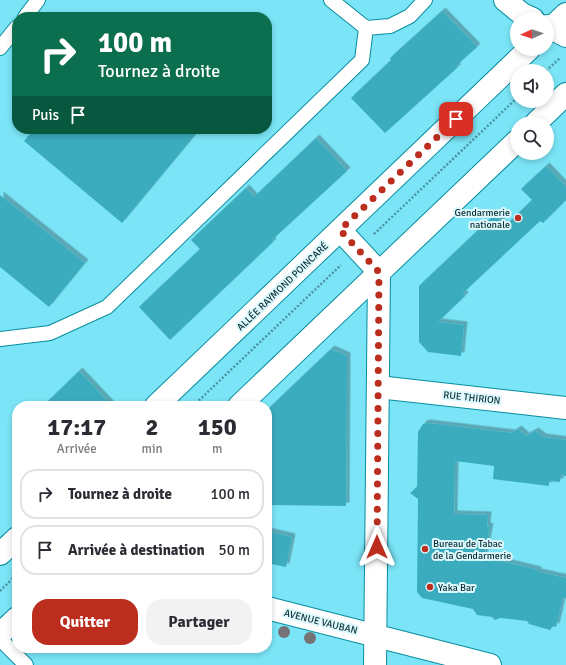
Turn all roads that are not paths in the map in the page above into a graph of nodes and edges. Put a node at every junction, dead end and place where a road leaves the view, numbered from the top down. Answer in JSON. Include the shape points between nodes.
{"nodes":[{"id":1,"x":38,"y":0,"type":"edge"},
{"id":2,"x":331,"y":0,"type":"edge"},
{"id":3,"x":424,"y":0,"type":"edge"},
{"id":4,"x":505,"y":0,"type":"edge"},
{"id":5,"x":29,"y":12,"type":"edge"},
{"id":6,"x":520,"y":12,"type":"edge"},
{"id":7,"x":366,"y":28,"type":"junction"},
{"id":8,"x":12,"y":33,"type":"edge"},
{"id":9,"x":0,"y":48,"type":"edge"},
{"id":10,"x":522,"y":56,"type":"edge"},
{"id":11,"x":566,"y":94,"type":"edge"},
{"id":12,"x":543,"y":116,"type":"edge"},
{"id":13,"x":510,"y":148,"type":"edge"},
{"id":14,"x":340,"y":230,"type":"junction"},
{"id":15,"x":379,"y":272,"type":"junction"},
{"id":16,"x":0,"y":339,"type":"edge"},
{"id":17,"x":378,"y":387,"type":"junction"},
{"id":18,"x":161,"y":401,"type":"edge"},
{"id":19,"x":244,"y":401,"type":"edge"},
{"id":20,"x":566,"y":408,"type":"edge"},
{"id":21,"x":272,"y":609,"type":"edge"},
{"id":22,"x":12,"y":623,"type":"edge"},
{"id":23,"x":0,"y":634,"type":"edge"},
{"id":24,"x":376,"y":635,"type":"junction"},
{"id":25,"x":0,"y":638,"type":"edge"},
{"id":26,"x":12,"y":650,"type":"edge"},
{"id":27,"x":14,"y":653,"type":"edge"},
{"id":28,"x":26,"y":665,"type":"edge"},
{"id":29,"x":375,"y":665,"type":"edge"},
{"id":30,"x":490,"y":665,"type":"edge"}],
"edges":[{"from":1,"to":5,"type":"lane"},
{"from":2,"to":7,"type":"lane"},
{"from":3,"to":7,"type":"lane","via":[[410,16],[390,26]]},
{"from":4,"to":6,"type":"main road"},
{"from":7,"to":16,"type":"lane","via":[[362,60],[107,307],[50,333]]},
{"from":8,"to":9,"type":"lane"},
{"from":10,"to":14,"type":"main road","name":"ALLÉE RAYMOND POINCARÉ"},
{"from":11,"to":12,"type":"main road"},
{"from":13,"to":15,"type":"main road"},
{"from":14,"to":15,"type":"main road"},
{"from":14,"to":18,"type":"main road","name":"ALLÉE RAYMOND POINCARÉ"},
{"from":15,"to":17,"type":"main road"},
{"from":15,"to":19,"type":"main road"},
{"from":17,"to":20,"type":"main road","name":"RUE THIRION"},
{"from":17,"to":24,"type":"main road"},
{"from":21,"to":24,"type":"main road","name":"AVENUE VAUBAN"},
{"from":22,"to":23,"type":"main road"},
{"from":24,"to":29,"type":"main road"},
{"from":24,"to":30,"type":"main road","name":"AVENUE VAUBAN"},
{"from":25,"to":26,"type":"lane"},
{"from":27,"to":28,"type":"lane"}]}
